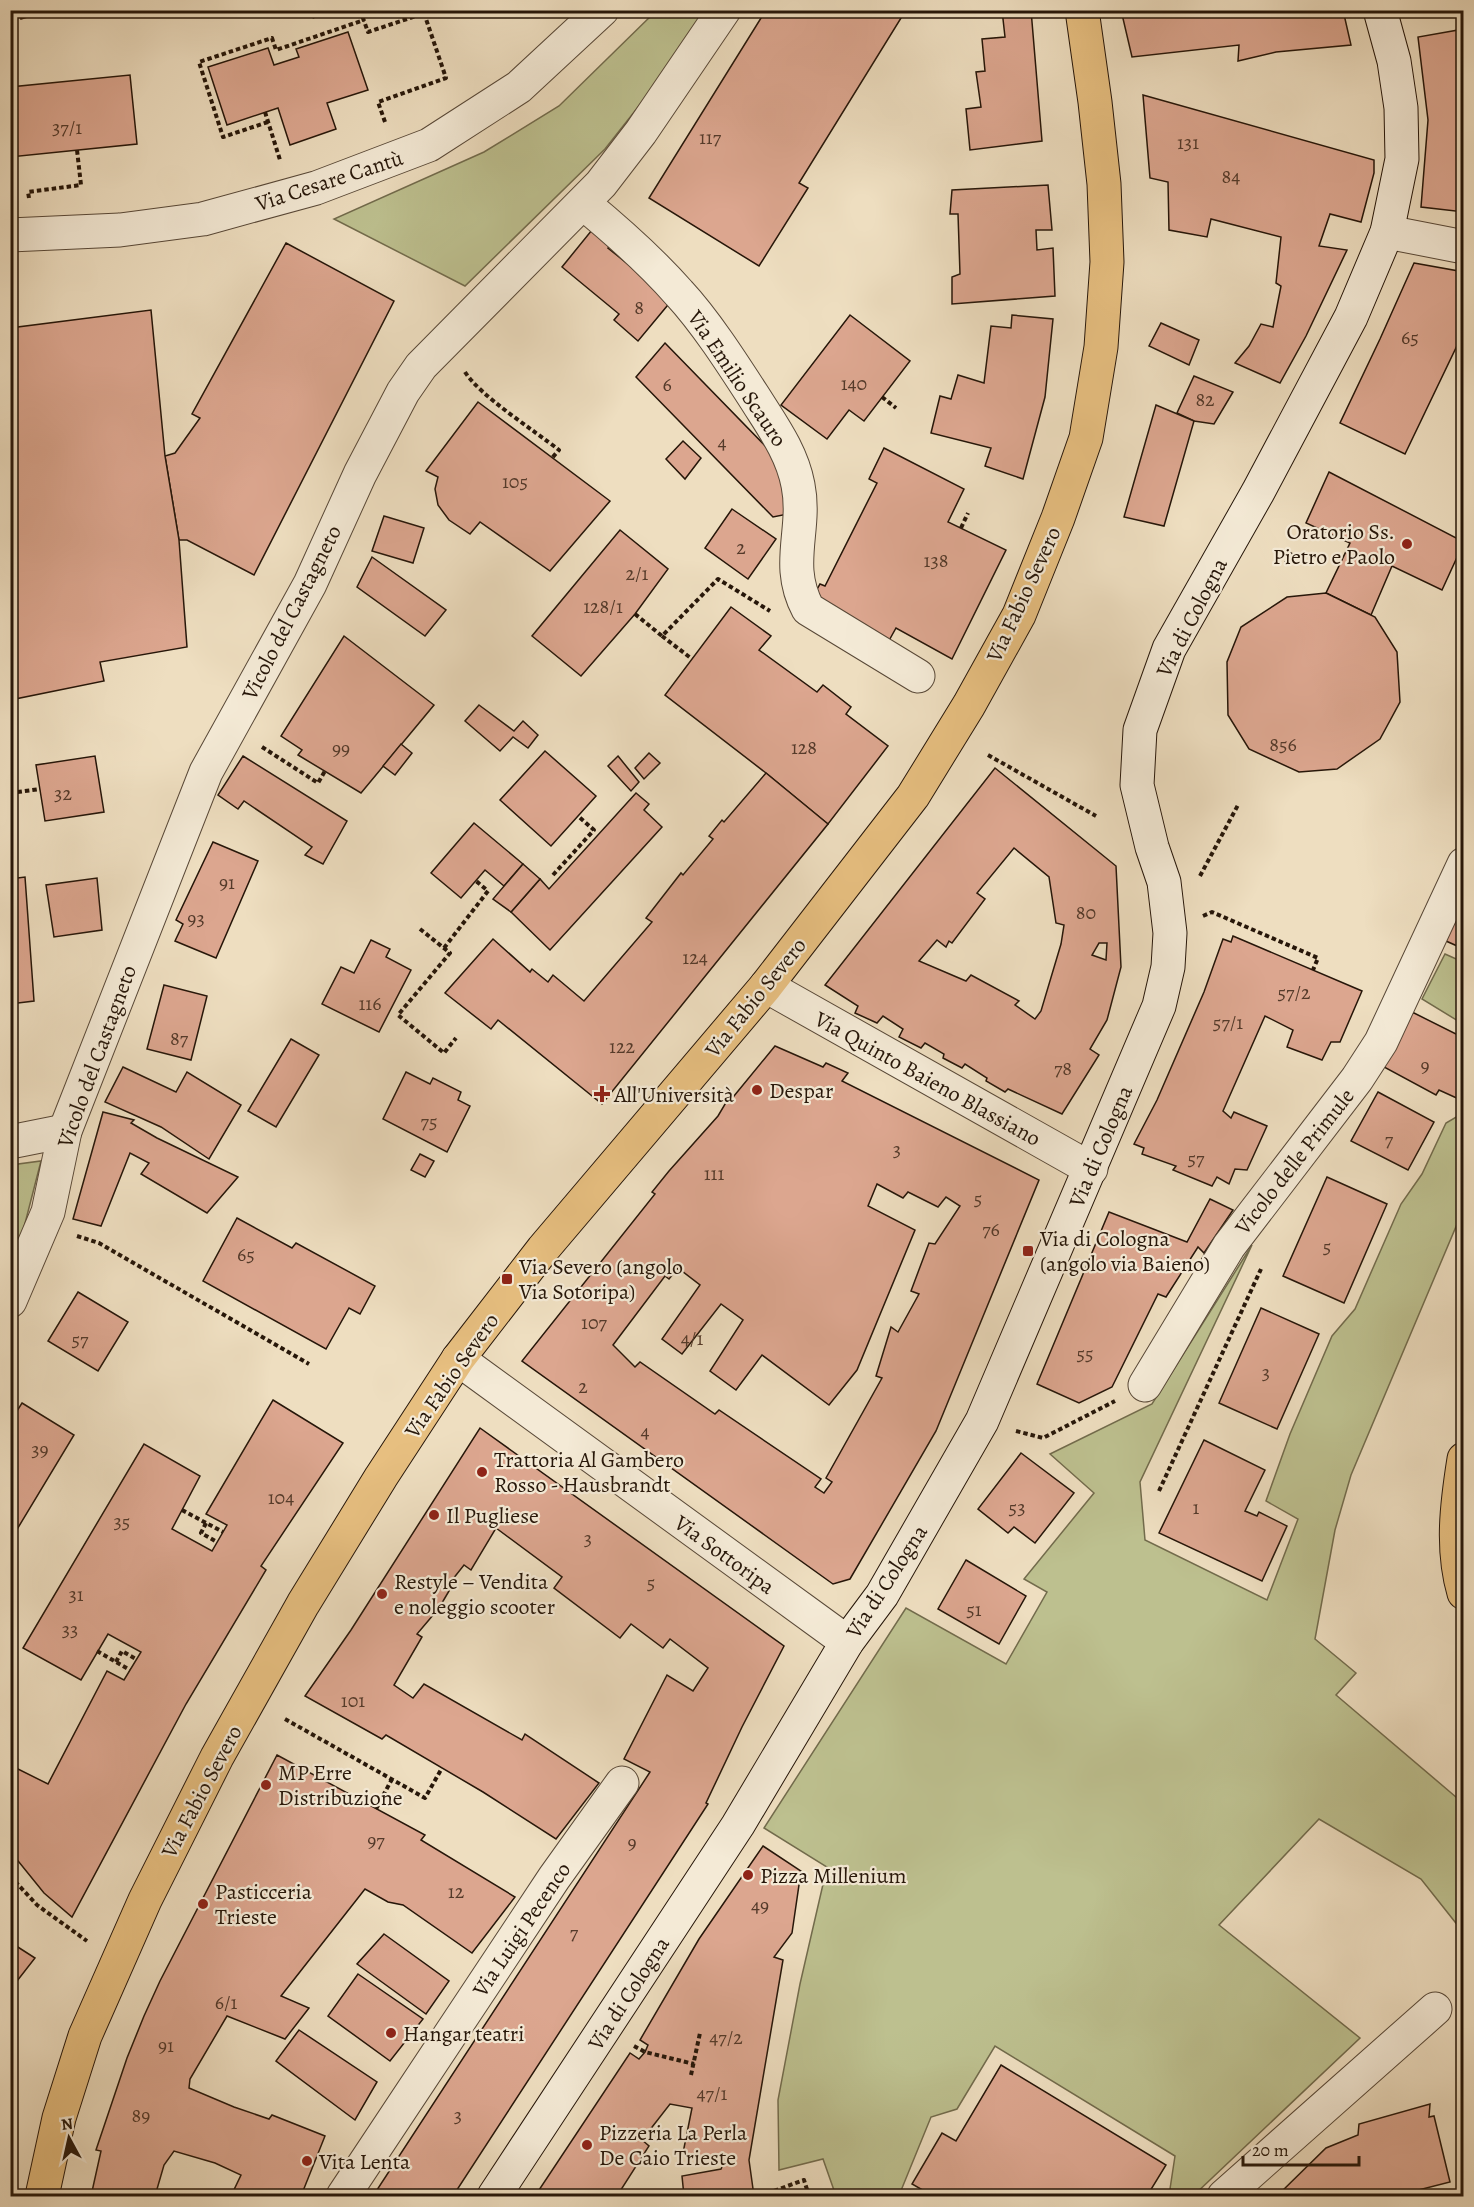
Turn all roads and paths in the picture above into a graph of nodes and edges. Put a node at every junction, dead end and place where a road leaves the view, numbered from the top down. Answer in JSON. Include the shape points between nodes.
{"nodes":[{"id":1,"x":310,"y":10,"type":"edge"},
{"id":2,"x":332,"y":10,"type":"edge"},
{"id":3,"x":360,"y":10,"type":"edge"},
{"id":4,"x":434,"y":10,"type":"edge"},
{"id":5,"x":602,"y":10,"type":"edge"},
{"id":6,"x":724,"y":10,"type":"edge"},
{"id":7,"x":1082,"y":10,"type":"edge"},
{"id":8,"x":1380,"y":10,"type":"edge"},
{"id":9,"x":424,"y":12,"type":"edge"},
{"id":10,"x":364,"y":20,"type":"junction"},
{"id":11,"x":265,"y":112,"type":"dead end"},
{"id":12,"x":268,"y":122,"type":"junction"},
{"id":13,"x":387,"y":128,"type":"dead end"},
{"id":14,"x":77,"y":150,"type":"dead end"},
{"id":15,"x":282,"y":166,"type":"dead end"},
{"id":16,"x":29,"y":200,"type":"dead end"},
{"id":17,"x":583,"y":202,"type":"junction"},
{"id":18,"x":1388,"y":232,"type":"junction"},
{"id":19,"x":10,"y":235,"type":"edge"},
{"id":20,"x":1464,"y":247,"type":"edge"},
{"id":21,"x":485,"y":393,"type":"dead end"},
{"id":22,"x":882,"y":398,"type":"dead end"},
{"id":23,"x":896,"y":408,"type":"dead end"},
{"id":24,"x":552,"y":458,"type":"dead end"},
{"id":25,"x":969,"y":513,"type":"dead end"},
{"id":26,"x":961,"y":528,"type":"dead end"},
{"id":27,"x":1293,"y":551,"type":"dead end"},
{"id":28,"x":1286,"y":563,"type":"dead end"},
{"id":29,"x":808,"y":609,"type":"junction"},
{"id":30,"x":634,"y":614,"type":"dead end"},
{"id":31,"x":662,"y":636,"type":"junction"},
{"id":32,"x":692,"y":659,"type":"dead end"},
{"id":33,"x":918,"y":676,"type":"dead end"},
{"id":34,"x":231,"y":728,"type":"junction"},
{"id":35,"x":988,"y":755,"type":"dead end"},
{"id":36,"x":324,"y":771,"type":"dead end"},
{"id":37,"x":40,"y":789,"type":"dead end"},
{"id":38,"x":10,"y":793,"type":"edge"},
{"id":39,"x":1238,"y":805,"type":"dead end"},
{"id":40,"x":578,"y":816,"type":"dead end"},
{"id":41,"x":1096,"y":816,"type":"dead end"},
{"id":42,"x":1464,"y":864,"type":"edge"},
{"id":43,"x":553,"y":875,"type":"dead end"},
{"id":44,"x":476,"y":880,"type":"dead end"},
{"id":45,"x":1196,"y":885,"type":"dead end"},
{"id":46,"x":1202,"y":917,"type":"dead end"},
{"id":47,"x":420,"y":929,"type":"dead end"},
{"id":48,"x":444,"y":948,"type":"junction"},
{"id":49,"x":1313,"y":970,"type":"dead end"},
{"id":50,"x":766,"y":986,"type":"junction"},
{"id":51,"x":456,"y":1038,"type":"dead end"},
{"id":52,"x":64,"y":1131,"type":"junction"},
{"id":53,"x":10,"y":1142,"type":"edge"},
{"id":54,"x":1091,"y":1169,"type":"junction"},
{"id":55,"x":42,"y":1226,"type":"junction"},
{"id":56,"x":1261,"y":1268,"type":"dead end"},
{"id":57,"x":10,"y":1301,"type":"edge"},
{"id":58,"x":458,"y":1359,"type":"junction"},
{"id":59,"x":309,"y":1364,"type":"dead end"},
{"id":60,"x":1145,"y":1385,"type":"joint"},
{"id":61,"x":1013,"y":1430,"type":"dead end"},
{"id":62,"x":1464,"y":1459,"type":"edge"},
{"id":63,"x":1159,"y":1491,"type":"dead end"},
{"id":64,"x":182,"y":1510,"type":"dead end"},
{"id":65,"x":206,"y":1522,"type":"junction"},
{"id":66,"x":223,"y":1532,"type":"dead end"},
{"id":67,"x":217,"y":1542,"type":"dead end"},
{"id":68,"x":1464,"y":1593,"type":"edge"},
{"id":69,"x":847,"y":1642,"type":"junction"},
{"id":70,"x":98,"y":1651,"type":"dead end"},
{"id":71,"x":136,"y":1659,"type":"dead end"},
{"id":72,"x":116,"y":1662,"type":"junction"},
{"id":73,"x":130,"y":1670,"type":"dead end"},
{"id":74,"x":285,"y":1719,"type":"dead end"},
{"id":75,"x":442,"y":1768,"type":"dead end"},
{"id":76,"x":392,"y":1779,"type":"junction"},
{"id":77,"x":622,"y":1783,"type":"dead end"},
{"id":78,"x":376,"y":1809,"type":"dead end"},
{"id":79,"x":10,"y":1876,"type":"edge"},
{"id":80,"x":117,"y":1962,"type":"junction"},
{"id":81,"x":1435,"y":2009,"type":"dead end"},
{"id":82,"x":700,"y":2033,"type":"dead end"},
{"id":83,"x":628,"y":2042,"type":"dead end"},
{"id":84,"x":694,"y":2064,"type":"junction"},
{"id":85,"x":692,"y":2075,"type":"dead end"},
{"id":86,"x":42,"y":2196,"type":"edge"},
{"id":87,"x":343,"y":2196,"type":"edge"},
{"id":88,"x":494,"y":2196,"type":"edge"},
{"id":89,"x":760,"y":2196,"type":"edge"},
{"id":90,"x":809,"y":2196,"type":"edge"},
{"id":91,"x":1224,"y":2196,"type":"edge"}],
"edges":[{"from":1,"to":2,"type":"path","via":[[312,17]]},
{"from":3,"to":10,"type":"path"},
{"from":4,"to":9,"type":"path"},
{"from":5,"to":19,"type":"street","name":"Via Cesare Cantù","via":[[519,87],[418,150],[316,188],[203,219],[120,230]]},
{"from":6,"to":17,"type":"street","name":"Vicolo del Castagneto","via":[[641,132]]},
{"from":7,"to":50,"type":"main road","name":"Via Fabio Severo","via":[[1104,184],[1107,262],[1101,347],[1086,438],[1019,615],[969,705],[913,796]]},
{"from":8,"to":18,"type":"street","name":"Via di Cologna","via":[[1394,61],[1401,108],[1402,159]]},
{"from":9,"to":10,"type":"path","via":[[368,32]]},
{"from":9,"to":13,"type":"path","via":[[446,78],[378,102]]},
{"from":10,"to":12,"type":"path","via":[[276,50],[272,38],[198,62],[223,137]]},
{"from":11,"to":12,"type":"path"},
{"from":12,"to":15,"type":"path"},
{"from":14,"to":16,"type":"path","via":[[81,185],[28,192]]},
{"from":17,"to":29,"type":"street","name":"Via Emilio Scauro","via":[[632,243],[681,294],[752,393],[790,456],[799,487],[795,568],[800,594]]},
{"from":17,"to":34,"type":"street","name":"Vicolo del Castagneto","via":[[421,366],[403,392],[310,584]]},
{"from":18,"to":20,"type":"street"},
{"from":18,"to":54,"type":"street","name":"Via di Cologna","via":[[1351,317],[1169,650],[1140,730],[1137,785],[1164,882],[1170,933],[1168,967],[1159,1006]]},
{"from":21,"to":24,"type":"path","via":[[559,450]]},
{"from":22,"to":23,"type":"path"},
{"from":25,"to":26,"type":"path"},
{"from":27,"to":28,"type":"path"},
{"from":29,"to":31,"type":"path","via":[[782,617],[718,579]]},
{"from":29,"to":33,"type":"street"},
{"from":30,"to":31,"type":"path"},
{"from":31,"to":32,"type":"path"},
{"from":34,"to":36,"type":"path","via":[[318,783]]},
{"from":34,"to":52,"type":"street","name":"Vicolo del Castagneto","via":[[206,772]]},
{"from":35,"to":41,"type":"path"},
{"from":37,"to":38,"type":"path"},
{"from":39,"to":45,"type":"path"},
{"from":40,"to":43,"type":"path","via":[[594,830]]},
{"from":42,"to":60,"type":"street","name":"Vicolo delle Primule","via":[[1381,1042],[1228,1246]]},
{"from":44,"to":48,"type":"path","via":[[488,891]]},
{"from":46,"to":49,"type":"path","via":[[1212,912],[1318,958]]},
{"from":47,"to":48,"type":"path"},
{"from":48,"to":51,"type":"path","via":[[450,953],[398,1015],[444,1053]]},
{"from":50,"to":54,"type":"street","name":"Via Quinto Baieno Blassiano"},
{"from":50,"to":58,"type":"main road","name":"Via Fabio Severo","via":[[543,1249]]},
{"from":52,"to":53,"type":"street"},
{"from":52,"to":55,"type":"street","name":"Vicolo del Castagneto"},
{"from":54,"to":69,"type":"street","name":"Via di Cologna","via":[[982,1420],[882,1595]]},
{"from":55,"to":57,"type":"street","name":"Vicolo del Castagneto"},
{"from":55,"to":59,"type":"path","via":[[99,1243]]},
{"from":56,"to":63,"type":"path"},
{"from":58,"to":69,"type":"street","name":"Via Sottoripa"},
{"from":58,"to":80,"type":"main road","name":"Via Fabio Severo","via":[[303,1604],[217,1757]]},
{"from":60,"to":61,"type":"path","via":[[1043,1438]]},
{"from":62,"to":68,"type":"main road","via":[[1456,1528]]},
{"from":64,"to":65,"type":"path"},
{"from":65,"to":66,"type":"path"},
{"from":65,"to":67,"type":"path","via":[[201,1533]]},
{"from":69,"to":88,"type":"street","name":"Via di Cologna","via":[[738,1825]]},
{"from":70,"to":72,"type":"path"},
{"from":71,"to":72,"type":"path","via":[[122,1650]]},
{"from":72,"to":73,"type":"path"},
{"from":74,"to":76,"type":"path"},
{"from":75,"to":76,"type":"path","via":[[425,1798]]},
{"from":76,"to":78,"type":"path"},
{"from":77,"to":87,"type":"street","name":"Via Luigi Pecenco","via":[[554,1878]]},
{"from":79,"to":80,"type":"path","via":[[37,1905]]},
{"from":80,"to":86,"type":"main road","name":"Via Fabio Severo","via":[[85,2036],[59,2118]]},
{"from":81,"to":91,"type":"street"},
{"from":82,"to":84,"type":"path"},
{"from":83,"to":84,"type":"path","via":[[645,2052]]},
{"from":84,"to":85,"type":"path"},
{"from":89,"to":90,"type":"path","via":[[804,2180]]}]}
